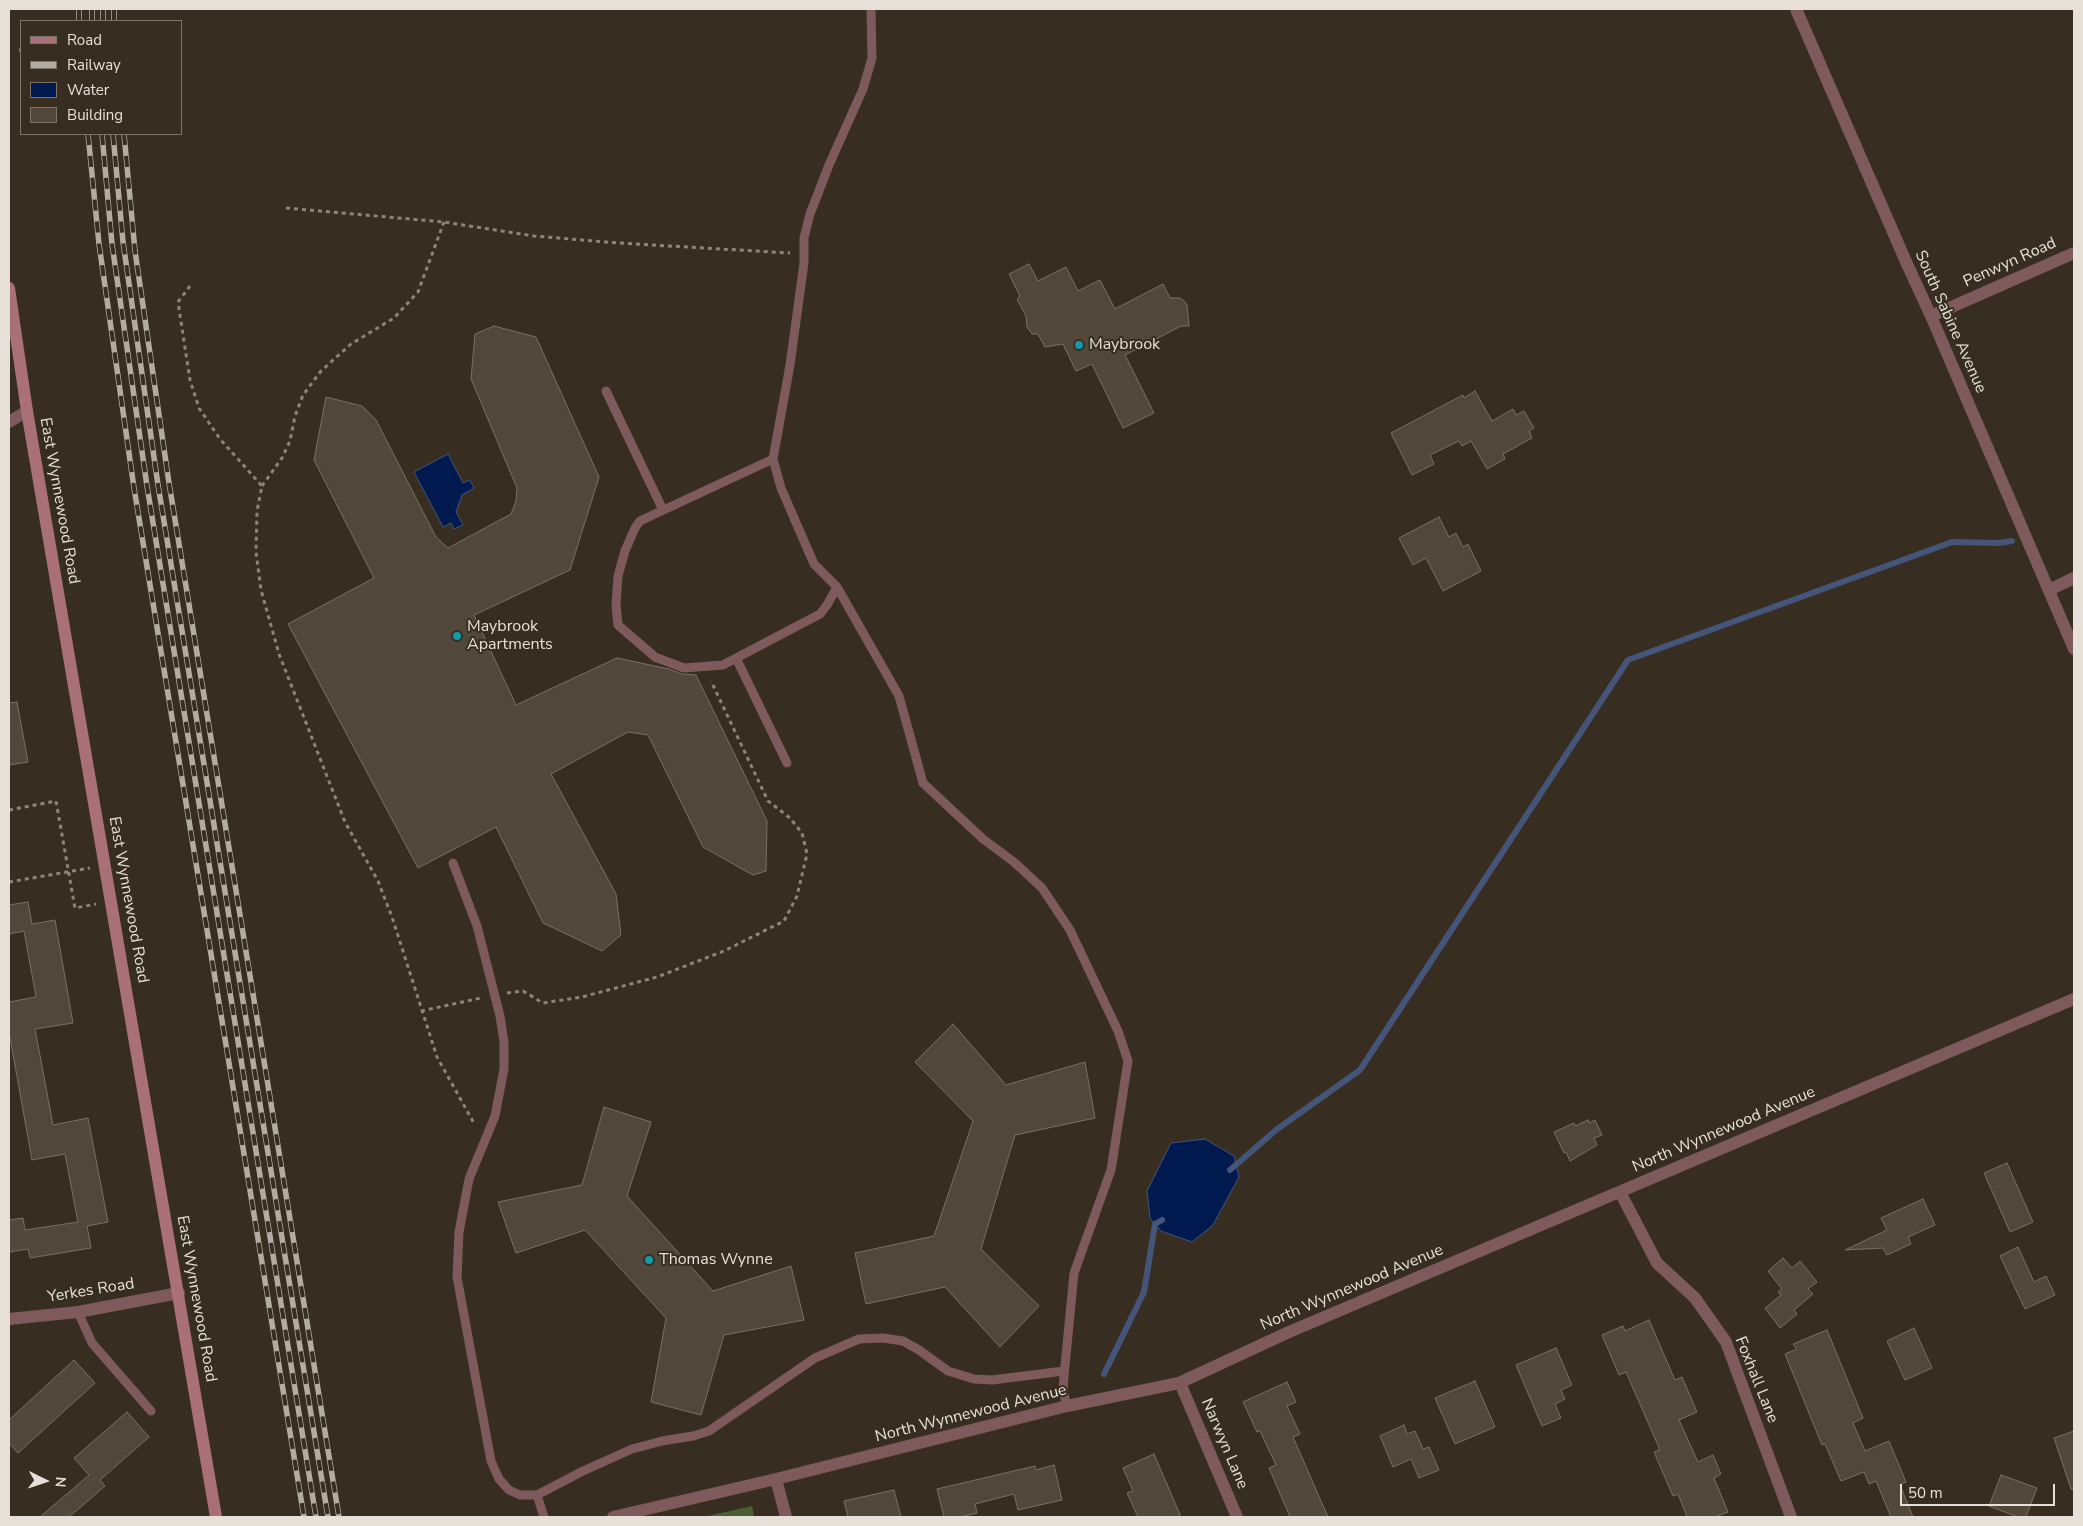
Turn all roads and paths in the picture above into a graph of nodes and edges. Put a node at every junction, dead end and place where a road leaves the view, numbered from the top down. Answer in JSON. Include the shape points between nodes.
{"nodes":[{"id":1,"x":871,"y":9,"type":"edge"},
{"id":2,"x":1796,"y":9,"type":"edge"},
{"id":3,"x":286,"y":208,"type":"dead end"},
{"id":4,"x":444,"y":222,"type":"junction"},
{"id":5,"x":2074,"y":253,"type":"edge"},
{"id":6,"x":804,"y":254,"type":"junction"},
{"id":7,"x":190,"y":286,"type":"dead end"},
{"id":8,"x":9,"y":288,"type":"edge"},
{"id":9,"x":1932,"y":316,"type":"junction"},
{"id":10,"x":606,"y":391,"type":"dead end"},
{"id":11,"x":27,"y":412,"type":"junction"},
{"id":12,"x":9,"y":422,"type":"edge"},
{"id":13,"x":773,"y":459,"type":"junction"},
{"id":14,"x":262,"y":486,"type":"junction"},
{"id":15,"x":663,"y":510,"type":"junction"},
{"id":16,"x":2074,"y":578,"type":"edge"},
{"id":17,"x":837,"y":587,"type":"junction"},
{"id":18,"x":2049,"y":590,"type":"junction"},
{"id":19,"x":2074,"y":649,"type":"edge"},
{"id":20,"x":736,"y":658,"type":"junction"},
{"id":21,"x":704,"y":666,"type":"junction"},
{"id":22,"x":787,"y":763,"type":"dead end"},
{"id":23,"x":9,"y":810,"type":"edge"},
{"id":24,"x":453,"y":863,"type":"dead end"},
{"id":25,"x":69,"y":872,"type":"junction"},
{"id":26,"x":9,"y":882,"type":"edge"},
{"id":27,"x":111,"y":902,"type":"junction"},
{"id":28,"x":495,"y":995,"type":"junction"},
{"id":29,"x":2074,"y":999,"type":"edge"},
{"id":30,"x":421,"y":1011,"type":"junction"},
{"id":31,"x":484,"y":1141,"type":"junction"},
{"id":32,"x":1620,"y":1192,"type":"junction"},
{"id":33,"x":179,"y":1293,"type":"junction"},
{"id":34,"x":78,"y":1312,"type":"junction"},
{"id":35,"x":9,"y":1319,"type":"edge"},
{"id":36,"x":1064,"y":1371,"type":"junction"},
{"id":37,"x":1180,"y":1383,"type":"junction"},
{"id":38,"x":1067,"y":1406,"type":"junction"},
{"id":39,"x":151,"y":1411,"type":"dead end"},
{"id":40,"x":776,"y":1479,"type":"junction"},
{"id":41,"x":537,"y":1495,"type":"junction"},
{"id":42,"x":216,"y":1517,"type":"edge"},
{"id":43,"x":544,"y":1517,"type":"edge"},
{"id":44,"x":613,"y":1517,"type":"edge"},
{"id":45,"x":786,"y":1517,"type":"edge"},
{"id":46,"x":1237,"y":1517,"type":"edge"},
{"id":47,"x":1791,"y":1517,"type":"edge"}],
"edges":[{"from":1,"to":6,"type":"lane","via":[[872,58],[863,89],[810,214]]},
{"from":2,"to":9,"type":"street","name":"South Sabine Avenue"},
{"from":3,"to":4,"type":"path"},
{"from":4,"to":6,"type":"path","via":[[534,236]]},
{"from":4,"to":14,"type":"path","via":[[418,292],[394,318],[352,344],[321,371],[303,395],[294,416],[290,441]]},
{"from":5,"to":9,"type":"street","name":"Penwyn Road"},
{"from":6,"to":13,"type":"lane","via":[[790,365]]},
{"from":7,"to":14,"type":"path","via":[[178,302],[190,380],[198,408],[220,439]]},
{"from":8,"to":11,"type":"main road","name":"East Wynnewood Road"},
{"from":9,"to":18,"type":"street","name":"South Sabine Avenue"},
{"from":10,"to":15,"type":"lane"},
{"from":11,"to":12,"type":"street"},
{"from":11,"to":27,"type":"main road","name":"East Wynnewood Road"},
{"from":13,"to":15,"type":"lane"},
{"from":13,"to":17,"type":"lane","via":[[781,488],[814,564]]},
{"from":14,"to":30,"type":"path","via":[[257,510],[256,552],[261,590],[279,654],[345,822],[378,881]]},
{"from":15,"to":21,"type":"lane","via":[[640,521],[625,551],[618,576],[618,625],[656,657],[684,668]]},
{"from":16,"to":18,"type":"street"},
{"from":17,"to":20,"type":"lane","via":[[820,614]]},
{"from":17,"to":36,"type":"lane","via":[[899,696],[923,783],[1042,888],[1070,930],[1118,1032],[1128,1061],[1111,1170],[1074,1273]]},
{"from":18,"to":19,"type":"street","name":"South Sabine Avenue"},
{"from":20,"to":21,"type":"lane","via":[[723,664]]},
{"from":20,"to":22,"type":"lane"},
{"from":21,"to":28,"type":"path","via":[[768,801],[790,818],[802,833],[807,854],[797,896],[784,921],[724,950],[657,976],[582,997],[543,1003],[523,991]]},
{"from":23,"to":25,"type":"path","via":[[56,801]]},
{"from":24,"to":28,"type":"lane","via":[[477,926]]},
{"from":25,"to":26,"type":"path"},
{"from":25,"to":27,"type":"path","via":[[75,908]]},
{"from":27,"to":33,"type":"main road","name":"East Wynnewood Road"},
{"from":28,"to":30,"type":"path"},
{"from":28,"to":31,"type":"lane","via":[[504,1042],[504,1069],[495,1116]]},
{"from":29,"to":32,"type":"street","name":"North Wynnewood Avenue"},
{"from":30,"to":31,"type":"path","via":[[437,1057]]},
{"from":31,"to":41,"type":"lane","via":[[469,1179],[459,1232],[457,1277],[491,1461],[499,1479],[509,1490]]},
{"from":32,"to":37,"type":"street","name":"North Wynnewood Avenue","via":[[1289,1332]]},
{"from":32,"to":47,"type":"street","name":"Foxhall Lane","via":[[1657,1263],[1695,1298],[1726,1342]]},
{"from":33,"to":34,"type":"street","name":"Yerkes Road"},
{"from":33,"to":42,"type":"main road","name":"East Wynnewood Road"},
{"from":34,"to":35,"type":"street","name":"Yerkes Road"},
{"from":34,"to":39,"type":"lane","via":[[92,1343]]},
{"from":36,"to":38,"type":"lane","via":[[1063,1391]]},
{"from":36,"to":41,"type":"lane","via":[[992,1380],[974,1379],[948,1371],[902,1341],[859,1339],[815,1358],[709,1431],[632,1449]]},
{"from":37,"to":38,"type":"street","name":"North Wynnewood Avenue"},
{"from":37,"to":46,"type":"street","name":"Narwyn Lane"},
{"from":38,"to":40,"type":"street","name":"North Wynnewood Avenue"},
{"from":40,"to":44,"type":"street","name":"North Wynnewood Avenue"},
{"from":40,"to":45,"type":"street"},
{"from":41,"to":43,"type":"lane"}]}
